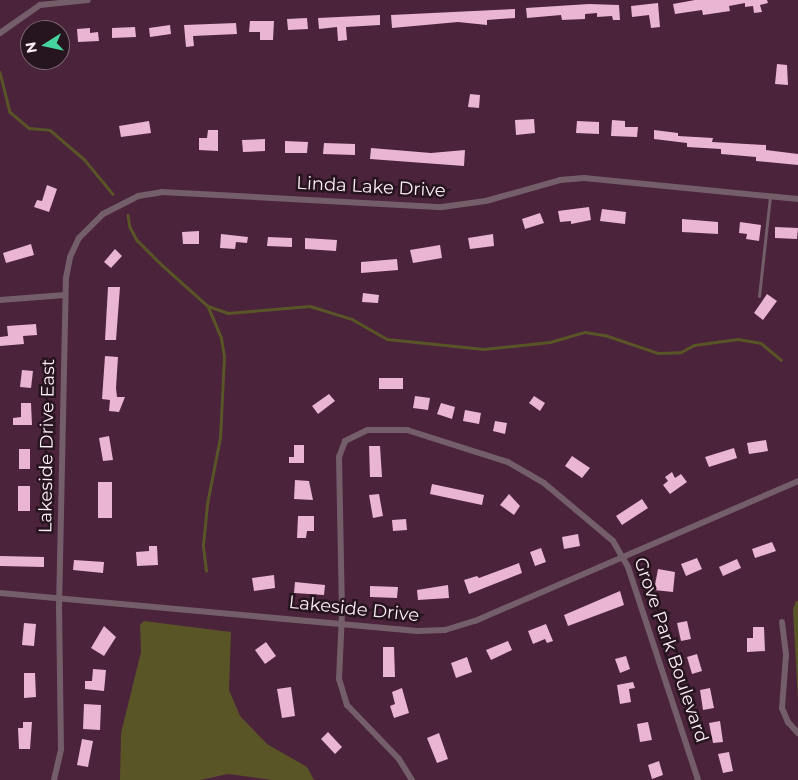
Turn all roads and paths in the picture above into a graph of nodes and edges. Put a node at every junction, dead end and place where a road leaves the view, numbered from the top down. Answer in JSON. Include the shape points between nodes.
{"nodes":[{"id":1,"x":88,"y":0,"type":"edge"},
{"id":2,"x":40,"y":2,"type":"edge"},
{"id":3,"x":0,"y":33,"type":"edge"},
{"id":4,"x":770,"y":196,"type":"junction"},
{"id":5,"x":798,"y":199,"type":"edge"},
{"id":6,"x":65,"y":295,"type":"junction"},
{"id":7,"x":759,"y":296,"type":"dead end"},
{"id":8,"x":0,"y":300,"type":"edge"},
{"id":9,"x":798,"y":481,"type":"edge"},
{"id":10,"x":624,"y":556,"type":"junction"},
{"id":11,"x":0,"y":593,"type":"edge"},
{"id":12,"x":59,"y":598,"type":"junction"},
{"id":13,"x":782,"y":622,"type":"dead end"},
{"id":14,"x":341,"y":623,"type":"junction"},
{"id":15,"x":798,"y":733,"type":"edge"},
{"id":16,"x":54,"y":780,"type":"edge"},
{"id":17,"x":412,"y":780,"type":"edge"},
{"id":18,"x":698,"y":780,"type":"edge"}],
"edges":[{"from":1,"to":2,"type":"street"},
{"from":2,"to":3,"type":"street"},
{"from":4,"to":5,"type":"street","name":"Linda Lake Drive"},
{"from":4,"to":6,"type":"street","name":"Linda Lake Drive","via":[[584,178],[560,180],[486,201],[442,206],[154,192],[109,210],[86,229],[70,257]]},
{"from":4,"to":7,"type":"lane"},
{"from":6,"to":8,"type":"street"},
{"from":6,"to":12,"type":"street","name":"Lakeside Drive East"},
{"from":9,"to":10,"type":"street","name":"Lakeside Drive"},
{"from":10,"to":14,"type":"street","name":"Lakeside Drive","via":[[475,621],[445,630],[417,631]]},
{"from":10,"to":14,"type":"street","name":"Grove Park Boulevard","via":[[613,541],[563,498],[508,462],[407,430],[382,428],[357,432],[345,440],[339,457]]},
{"from":10,"to":18,"type":"street","name":"Grove Park Boulevard"},
{"from":11,"to":12,"type":"street","name":"Lakeside Drive"},
{"from":12,"to":14,"type":"street","name":"Lakeside Drive"},
{"from":12,"to":16,"type":"street","via":[[61,749]]},
{"from":13,"to":15,"type":"street","via":[[786,655],[782,708]]},
{"from":14,"to":17,"type":"street","name":"Grove Park Boulevard","via":[[339,678],[344,700],[353,714],[398,759]]}]}
